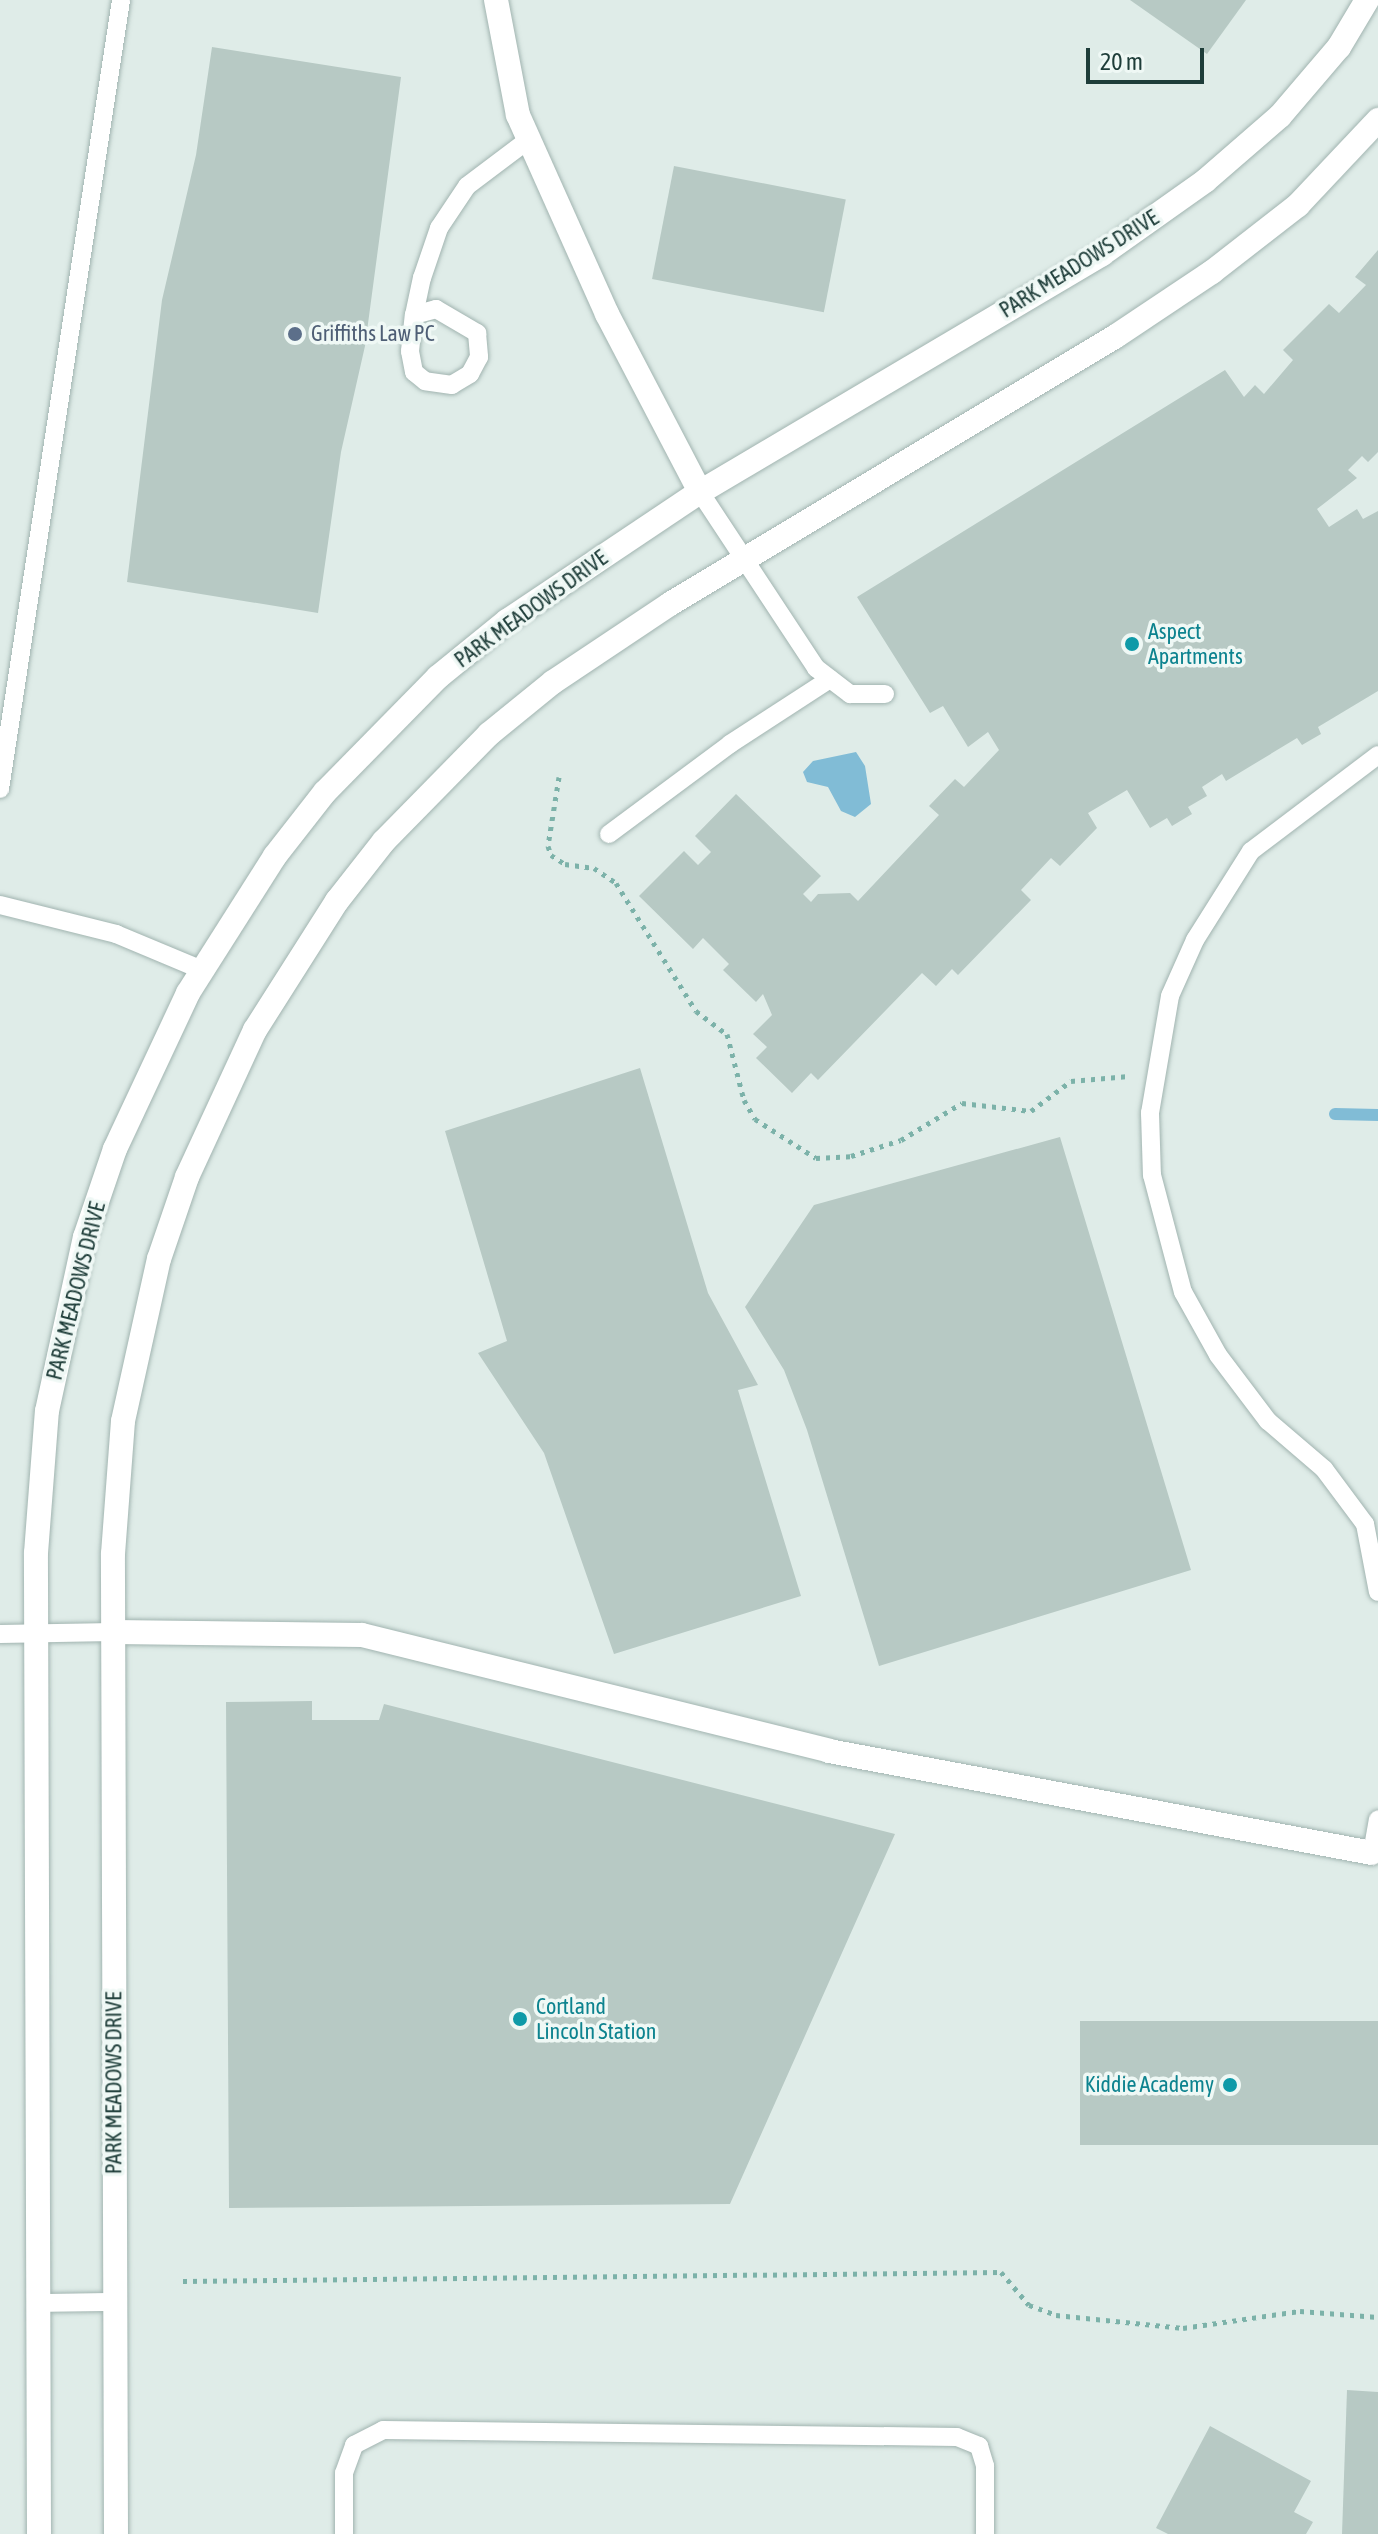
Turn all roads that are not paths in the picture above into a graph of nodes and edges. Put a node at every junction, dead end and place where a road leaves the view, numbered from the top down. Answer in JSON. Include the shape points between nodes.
{"nodes":[{"id":1,"x":121,"y":0,"type":"edge"},
{"id":2,"x":496,"y":0,"type":"edge"},
{"id":3,"x":1367,"y":0,"type":"edge"},
{"id":4,"x":1378,"y":120,"type":"edge"},
{"id":5,"x":528,"y":140,"type":"junction"},
{"id":6,"x":414,"y":315,"type":"junction"},
{"id":7,"x":700,"y":492,"type":"junction"},
{"id":8,"x":747,"y":558,"type":"junction"},
{"id":9,"x":830,"y":679,"type":"junction"},
{"id":10,"x":885,"y":694,"type":"dead end"},
{"id":11,"x":1378,"y":755,"type":"edge"},
{"id":12,"x":0,"y":789,"type":"edge"},
{"id":13,"x":609,"y":834,"type":"dead end"},
{"id":14,"x":0,"y":905,"type":"edge"},
{"id":15,"x":202,"y":970,"type":"junction"},
{"id":16,"x":1378,"y":1592,"type":"edge"},
{"id":17,"x":114,"y":1632,"type":"junction"},
{"id":18,"x":0,"y":1634,"type":"edge"},
{"id":19,"x":40,"y":1634,"type":"junction"},
{"id":20,"x":1378,"y":1820,"type":"edge"},
{"id":21,"x":1372,"y":1853,"type":"joint"},
{"id":22,"x":114,"y":2302,"type":"junction"},
{"id":23,"x":40,"y":2303,"type":"junction"},
{"id":24,"x":39,"y":2534,"type":"edge"},
{"id":25,"x":116,"y":2534,"type":"edge"},
{"id":26,"x":344,"y":2534,"type":"edge"},
{"id":27,"x":985,"y":2534,"type":"edge"}],
"edges":[{"from":1,"to":12,"type":"lane"},
{"from":2,"to":5,"type":"main road","via":[[518,115]]},
{"from":3,"to":7,"type":"main road","name":"PARK MEADOWS DRIVE","via":[[1339,47],[1280,116],[1205,181],[1102,254]]},
{"from":4,"to":8,"type":"main road","name":"PARK MEADOWS DRIVE","via":[[1298,205],[1212,272],[1116,336]]},
{"from":5,"to":6,"type":"lane","via":[[467,186],[439,228]]},
{"from":5,"to":7,"type":"main road","via":[[607,314]]},
{"from":6,"to":6,"type":"lane","via":[[414,372],[425,381],[452,385],[470,374],[479,357],[477,333],[436,309]]},
{"from":7,"to":8,"type":"lane"},
{"from":7,"to":15,"type":"main road","name":"PARK MEADOWS DRIVE","via":[[507,621],[438,677],[325,792],[275,856]]},
{"from":8,"to":9,"type":"lane","via":[[816,668]]},
{"from":8,"to":17,"type":"main road","name":"PARK MEADOWS DRIVE","via":[[553,682],[489,734],[384,841],[337,901],[255,1030],[187,1177],[159,1259],[137,1351],[122,1436],[113,1554]]},
{"from":9,"to":10,"type":"lane","via":[[850,694]]},
{"from":9,"to":13,"type":"lane","via":[[730,744]]},
{"from":11,"to":16,"type":"lane","via":[[1251,851],[1195,940],[1170,996],[1154,1077],[1152,1175],[1183,1292],[1218,1355],[1268,1421],[1324,1469],[1365,1524]]},
{"from":14,"to":15,"type":"lane","via":[[116,934]]},
{"from":15,"to":19,"type":"main road","name":"PARK MEADOWS DRIVE","via":[[115,1149],[85,1237],[47,1411],[36,1553]]},
{"from":17,"to":19,"type":"lane"},
{"from":17,"to":21,"type":"main road","via":[[362,1635],[829,1751]]},
{"from":17,"to":22,"type":"main road","name":"PARK MEADOWS DRIVE"},
{"from":18,"to":19,"type":"lane"},
{"from":19,"to":23,"type":"main road","name":"PARK MEADOWS DRIVE"},
{"from":20,"to":21,"type":"lane"},
{"from":22,"to":23,"type":"lane"},
{"from":22,"to":25,"type":"main road","name":"PARK MEADOWS DRIVE"},
{"from":23,"to":24,"type":"main road","name":"PARK MEADOWS DRIVE"},
{"from":26,"to":27,"type":"lane","via":[[344,2473],[354,2445],[383,2430],[957,2437],[979,2446],[982,2456]]}]}
